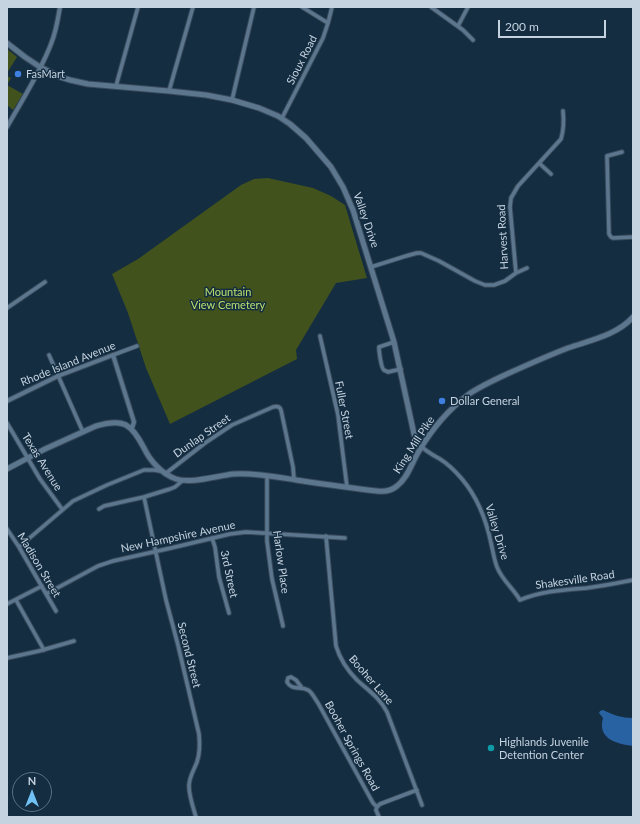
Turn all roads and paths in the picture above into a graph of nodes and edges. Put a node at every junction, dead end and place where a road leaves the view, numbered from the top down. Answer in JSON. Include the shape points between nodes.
{"nodes":[{"id":1,"x":60,"y":7,"type":"edge"},
{"id":2,"x":138,"y":7,"type":"edge"},
{"id":3,"x":193,"y":7,"type":"edge"},
{"id":4,"x":254,"y":7,"type":"edge"},
{"id":5,"x":302,"y":7,"type":"edge"},
{"id":6,"x":332,"y":7,"type":"edge"},
{"id":7,"x":431,"y":7,"type":"edge"},
{"id":8,"x":468,"y":7,"type":"edge"},
{"id":9,"x":328,"y":23,"type":"junction"},
{"id":10,"x":458,"y":26,"type":"junction"},
{"id":11,"x":473,"y":40,"type":"dead end"},
{"id":12,"x":7,"y":43,"type":"edge"},
{"id":13,"x":40,"y":67,"type":"junction"},
{"id":14,"x":116,"y":86,"type":"junction"},
{"id":15,"x":168,"y":91,"type":"junction"},
{"id":16,"x":232,"y":100,"type":"junction"},
{"id":17,"x":563,"y":111,"type":"dead end"},
{"id":18,"x":282,"y":118,"type":"junction"},
{"id":19,"x":7,"y":127,"type":"edge"},
{"id":20,"x":622,"y":152,"type":"dead end"},
{"id":21,"x":539,"y":164,"type":"junction"},
{"id":22,"x":551,"y":174,"type":"dead end"},
{"id":23,"x":633,"y":237,"type":"edge"},
{"id":24,"x":371,"y":267,"type":"junction"},
{"id":25,"x":527,"y":268,"type":"dead end"},
{"id":26,"x":516,"y":273,"type":"junction"},
{"id":27,"x":44,"y":282,"type":"dead end"},
{"id":28,"x":7,"y":308,"type":"edge"},
{"id":29,"x":633,"y":317,"type":"edge"},
{"id":30,"x":320,"y":336,"type":"dead end"},
{"id":31,"x":394,"y":342,"type":"junction"},
{"id":32,"x":137,"y":346,"type":"dead end"},
{"id":33,"x":49,"y":355,"type":"dead end"},
{"id":34,"x":114,"y":355,"type":"junction"},
{"id":35,"x":401,"y":369,"type":"junction"},
{"id":36,"x":58,"y":376,"type":"junction"},
{"id":37,"x":7,"y":400,"type":"edge"},
{"id":38,"x":7,"y":423,"type":"edge"},
{"id":39,"x":132,"y":428,"type":"junction"},
{"id":40,"x":83,"y":432,"type":"junction"},
{"id":41,"x":422,"y":447,"type":"junction"},
{"id":42,"x":28,"y":458,"type":"junction"},
{"id":43,"x":7,"y":469,"type":"edge"},
{"id":44,"x":163,"y":472,"type":"junction"},
{"id":45,"x":267,"y":476,"type":"junction"},
{"id":46,"x":294,"y":479,"type":"junction"},
{"id":47,"x":182,"y":481,"type":"junction"},
{"id":48,"x":347,"y":487,"type":"junction"},
{"id":49,"x":144,"y":497,"type":"junction"},
{"id":50,"x":62,"y":509,"type":"junction"},
{"id":51,"x":99,"y":509,"type":"dead end"},
{"id":52,"x":7,"y":529,"type":"edge"},
{"id":53,"x":266,"y":533,"type":"junction"},
{"id":54,"x":11,"y":535,"type":"junction"},
{"id":55,"x":326,"y":536,"type":"junction"},
{"id":56,"x":7,"y":537,"type":"edge"},
{"id":57,"x":212,"y":538,"type":"junction"},
{"id":58,"x":345,"y":538,"type":"dead end"},
{"id":59,"x":19,"y":547,"type":"junction"},
{"id":60,"x":156,"y":551,"type":"junction"},
{"id":61,"x":633,"y":580,"type":"edge"},
{"id":62,"x":42,"y":586,"type":"junction"},
{"id":63,"x":46,"y":594,"type":"junction"},
{"id":64,"x":16,"y":600,"type":"junction"},
{"id":65,"x":520,"y":600,"type":"joint"},
{"id":66,"x":7,"y":604,"type":"edge"},
{"id":67,"x":56,"y":611,"type":"dead end"},
{"id":68,"x":229,"y":613,"type":"dead end"},
{"id":69,"x":283,"y":626,"type":"dead end"},
{"id":70,"x":74,"y":641,"type":"dead end"},
{"id":71,"x":44,"y":650,"type":"junction"},
{"id":72,"x":7,"y":658,"type":"edge"},
{"id":73,"x":302,"y":688,"type":"dead end"},
{"id":74,"x":417,"y":790,"type":"junction"},
{"id":75,"x":422,"y":805,"type":"dead end"},
{"id":76,"x":377,"y":806,"type":"junction"},
{"id":77,"x":196,"y":817,"type":"edge"},
{"id":78,"x":379,"y":817,"type":"edge"}],
"edges":[{"from":1,"to":13,"type":"street","via":[[53,37]]},
{"from":2,"to":14,"type":"street"},
{"from":3,"to":15,"type":"street"},
{"from":4,"to":16,"type":"street"},
{"from":5,"to":9,"type":"street"},
{"from":6,"to":9,"type":"street","name":"Sioux Road"},
{"from":7,"to":10,"type":"street"},
{"from":8,"to":10,"type":"street"},
{"from":9,"to":18,"type":"street","name":"Sioux Road","via":[[320,45]]},
{"from":10,"to":11,"type":"street"},
{"from":12,"to":13,"type":"main road","name":"Valley Drive"},
{"from":13,"to":14,"type":"main road","name":"Valley Drive","via":[[70,80]]},
{"from":13,"to":19,"type":"street"},
{"from":14,"to":15,"type":"main road","name":"Valley Drive"},
{"from":15,"to":16,"type":"main road","name":"Valley Drive"},
{"from":16,"to":18,"type":"main road","name":"Valley Drive"},
{"from":17,"to":21,"type":"street","name":"Harvest Road","via":[[561,139]]},
{"from":18,"to":24,"type":"main road","name":"Valley Drive","via":[[314,146],[339,179],[353,210]]},
{"from":20,"to":23,"type":"street","via":[[607,156],[609,234],[613,238]]},
{"from":21,"to":22,"type":"street"},
{"from":21,"to":26,"type":"street","name":"Harvest Road","via":[[518,186],[511,198]]},
{"from":24,"to":26,"type":"street","name":"Harvest Road","via":[[421,253],[485,285],[505,281]]},
{"from":24,"to":31,"type":"main road","name":"Valley Drive"},
{"from":25,"to":26,"type":"street"},
{"from":27,"to":28,"type":"street"},
{"from":29,"to":41,"type":"main road","name":"King Mill Pike","via":[[616,331],[514,370],[470,393],[453,407]]},
{"from":30,"to":48,"type":"street","name":"Fuller Street","via":[[338,415]]},
{"from":31,"to":35,"type":"main road","name":"Valley Drive"},
{"from":31,"to":35,"type":"street","via":[[379,347],[383,369],[389,372]]},
{"from":32,"to":34,"type":"street","name":"Rhode Island Avenue"},
{"from":33,"to":36,"type":"street"},
{"from":34,"to":36,"type":"street","name":"Rhode Island Avenue"},
{"from":34,"to":39,"type":"street","via":[[134,422]]},
{"from":35,"to":41,"type":"main road","name":"Valley Drive","via":[[414,434]]},
{"from":36,"to":37,"type":"street","name":"Rhode Island Avenue"},
{"from":36,"to":40,"type":"street"},
{"from":38,"to":42,"type":"street","name":"Texas Avenue"},
{"from":39,"to":40,"type":"main road","via":[[109,423]]},
{"from":39,"to":44,"type":"main road"},
{"from":40,"to":42,"type":"main road"},
{"from":41,"to":48,"type":"main road","name":"King Mill Pike","via":[[396,488],[383,492]]},
{"from":41,"to":65,"type":"street","name":"Valley Drive","via":[[451,468],[475,497],[484,515],[496,565]]},
{"from":42,"to":43,"type":"main road"},
{"from":42,"to":50,"type":"street","name":"Texas Avenue"},
{"from":44,"to":46,"type":"street","name":"Dunlap Street","via":[[232,425],[277,406],[282,410]]},
{"from":44,"to":47,"type":"main road","name":"King Mill Pike"},
{"from":44,"to":50,"type":"street","via":[[148,470],[134,474],[73,501]]},
{"from":45,"to":46,"type":"main road","name":"King Mill Pike"},
{"from":45,"to":47,"type":"main road","name":"King Mill Pike","via":[[234,474]]},
{"from":45,"to":53,"type":"street","name":"Harlow Place"},
{"from":46,"to":48,"type":"main road","name":"King Mill Pike"},
{"from":47,"to":49,"type":"street","via":[[170,489]]},
{"from":49,"to":51,"type":"street"},
{"from":49,"to":60,"type":"street","name":"Second Street"},
{"from":50,"to":59,"type":"street"},
{"from":52,"to":54,"type":"street","name":"Madison Street"},
{"from":53,"to":55,"type":"street","name":"New Hampshire Avenue"},
{"from":53,"to":57,"type":"street","name":"New Hampshire Avenue","via":[[239,533]]},
{"from":53,"to":69,"type":"street","name":"Harlow Place","via":[[272,579]]},
{"from":54,"to":56,"type":"street"},
{"from":54,"to":59,"type":"street","name":"Madison Street"},
{"from":55,"to":58,"type":"street","name":"New Hampshire Avenue"},
{"from":55,"to":74,"type":"street","name":"Booher Lane","via":[[338,652],[352,675],[384,706]]},
{"from":57,"to":60,"type":"street","name":"New Hampshire Avenue"},
{"from":57,"to":68,"type":"street","name":"3rd Street"},
{"from":59,"to":62,"type":"street","name":"Madison Street"},
{"from":60,"to":63,"type":"street","name":"New Hampshire Avenue","via":[[106,563]]},
{"from":60,"to":77,"type":"street","name":"Second Street","via":[[199,734],[200,753],[189,786]]},
{"from":61,"to":65,"type":"street","name":"Shakesville Road","via":[[553,591]]},
{"from":62,"to":63,"type":"street","name":"Madison Street"},
{"from":62,"to":64,"type":"street"},
{"from":63,"to":67,"type":"street","name":"Madison Street"},
{"from":64,"to":66,"type":"street"},
{"from":64,"to":71,"type":"street"},
{"from":70,"to":71,"type":"street"},
{"from":71,"to":72,"type":"street"},
{"from":73,"to":76,"type":"street","name":"Booher Springs Road","via":[[309,691],[318,703]]},
{"from":74,"to":75,"type":"street","name":"Booher Lane"},
{"from":74,"to":76,"type":"street"},
{"from":76,"to":78,"type":"street","name":"Booher Springs Road"}]}
